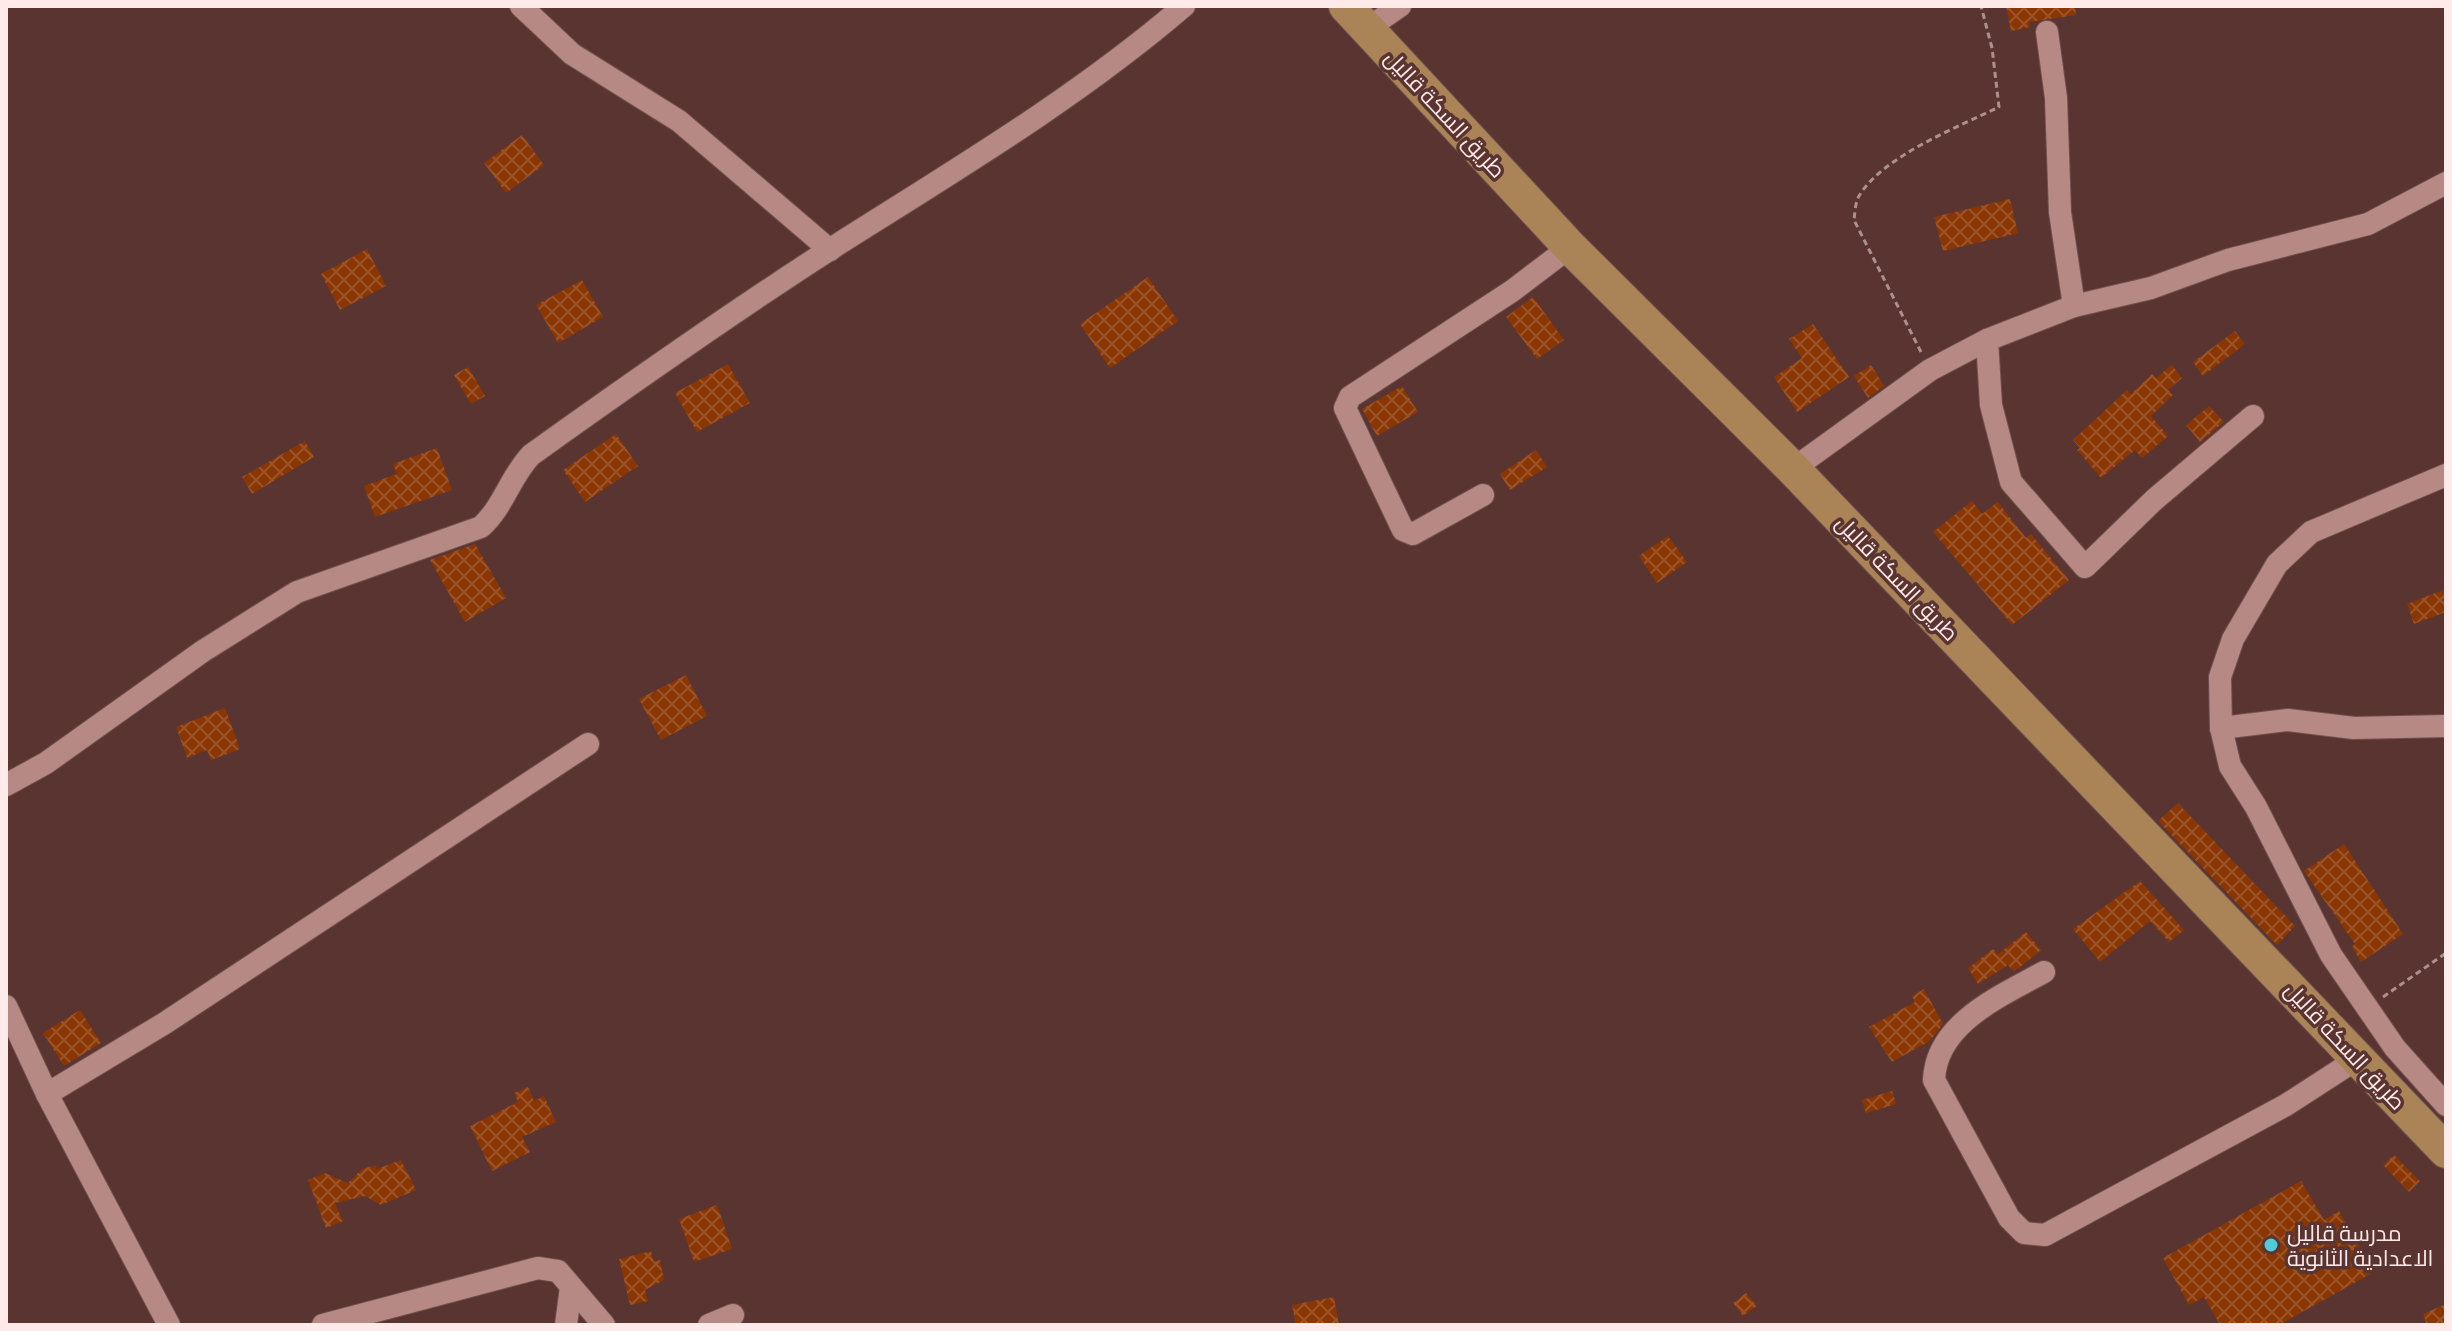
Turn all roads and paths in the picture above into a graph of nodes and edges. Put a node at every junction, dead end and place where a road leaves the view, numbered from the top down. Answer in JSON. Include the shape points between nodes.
{"nodes":[{"id":1,"x":521,"y":6,"type":"edge"},
{"id":2,"x":1184,"y":6,"type":"edge"},
{"id":3,"x":1400,"y":6,"type":"edge"},
{"id":4,"x":1981,"y":6,"type":"edge"},
{"id":5,"x":1357,"y":17,"type":"edge"},
{"id":6,"x":2047,"y":32,"type":"dead end"},
{"id":7,"x":2446,"y":183,"type":"edge"},
{"id":8,"x":1570,"y":247,"type":"junction"},
{"id":9,"x":830,"y":250,"type":"junction"},
{"id":10,"x":2074,"y":306,"type":"junction"},
{"id":11,"x":1987,"y":340,"type":"junction"},
{"id":12,"x":1930,"y":370,"type":"junction"},
{"id":13,"x":2253,"y":416,"type":"dead end"},
{"id":14,"x":1793,"y":469,"type":"junction"},
{"id":15,"x":2446,"y":475,"type":"edge"},
{"id":16,"x":1483,"y":495,"type":"dead end"},
{"id":17,"x":2446,"y":726,"type":"edge"},
{"id":18,"x":2221,"y":728,"type":"junction"},
{"id":19,"x":588,"y":744,"type":"dead end"},
{"id":20,"x":6,"y":785,"type":"edge"},
{"id":21,"x":2446,"y":953,"type":"edge"},
{"id":22,"x":2044,"y":972,"type":"dead end"},
{"id":23,"x":6,"y":1006,"type":"edge"},
{"id":24,"x":2367,"y":1010,"type":"junction"},
{"id":25,"x":2357,"y":1059,"type":"junction"},
{"id":26,"x":47,"y":1094,"type":"junction"},
{"id":27,"x":2446,"y":1105,"type":"edge"},
{"id":28,"x":2446,"y":1151,"type":"edge"},
{"id":29,"x":571,"y":1287,"type":"junction"},
{"id":30,"x":733,"y":1315,"type":"dead end"},
{"id":31,"x":169,"y":1325,"type":"edge"},
{"id":32,"x":323,"y":1325,"type":"edge"},
{"id":33,"x":566,"y":1325,"type":"edge"},
{"id":34,"x":604,"y":1325,"type":"edge"},
{"id":35,"x":709,"y":1325,"type":"edge"}],
"edges":[{"from":1,"to":9,"type":"street","via":[[572,54],[679,121]]},
{"from":2,"to":9,"type":"street","via":[[1062,98]]},
{"from":3,"to":5,"type":"street"},
{"from":4,"to":12,"type":"path","via":[[1999,107],[1879,173],[1858,198],[1854,220]]},
{"from":5,"to":8,"type":"main road","name":"طريق السكة قاليل"},
{"from":6,"to":10,"type":"street","via":[[2056,98],[2060,212]]},
{"from":7,"to":10,"type":"street","via":[[2368,224]]},
{"from":8,"to":14,"type":"main road","name":"طريق السكة قاليل"},
{"from":8,"to":16,"type":"street","via":[[1350,397],[1345,408],[1403,530],[1413,534]]},
{"from":9,"to":20,"type":"street","via":[[710,327],[531,455],[481,527],[297,592]]},
{"from":10,"to":11,"type":"street"},
{"from":11,"to":12,"type":"street"},
{"from":11,"to":13,"type":"street","via":[[1991,405],[2011,482],[2085,567]]},
{"from":12,"to":14,"type":"street"},
{"from":14,"to":25,"type":"main road","name":"طريق السكة قاليل"},
{"from":15,"to":18,"type":"street","via":[[2311,532],[2277,564],[2233,639],[2220,677]]},
{"from":17,"to":18,"type":"street","via":[[2354,728],[2288,720]]},
{"from":18,"to":24,"type":"street","via":[[2230,766],[2331,955]]},
{"from":19,"to":26,"type":"street","via":[[165,1023]]},
{"from":21,"to":24,"type":"path"},
{"from":22,"to":25,"type":"street","via":[[1962,1022],[1934,1063],[1934,1080],[2009,1218],[2024,1233],[2045,1235],[2070,1222],[2286,1105]]},
{"from":23,"to":26,"type":"street"},
{"from":24,"to":27,"type":"street"},
{"from":25,"to":28,"type":"main road","name":"طريق السكة قاليل"},
{"from":26,"to":31,"type":"street"},
{"from":29,"to":32,"type":"street","via":[[558,1271],[538,1268]]},
{"from":29,"to":33,"type":"street"},
{"from":29,"to":34,"type":"street"},
{"from":30,"to":35,"type":"street"}]}
